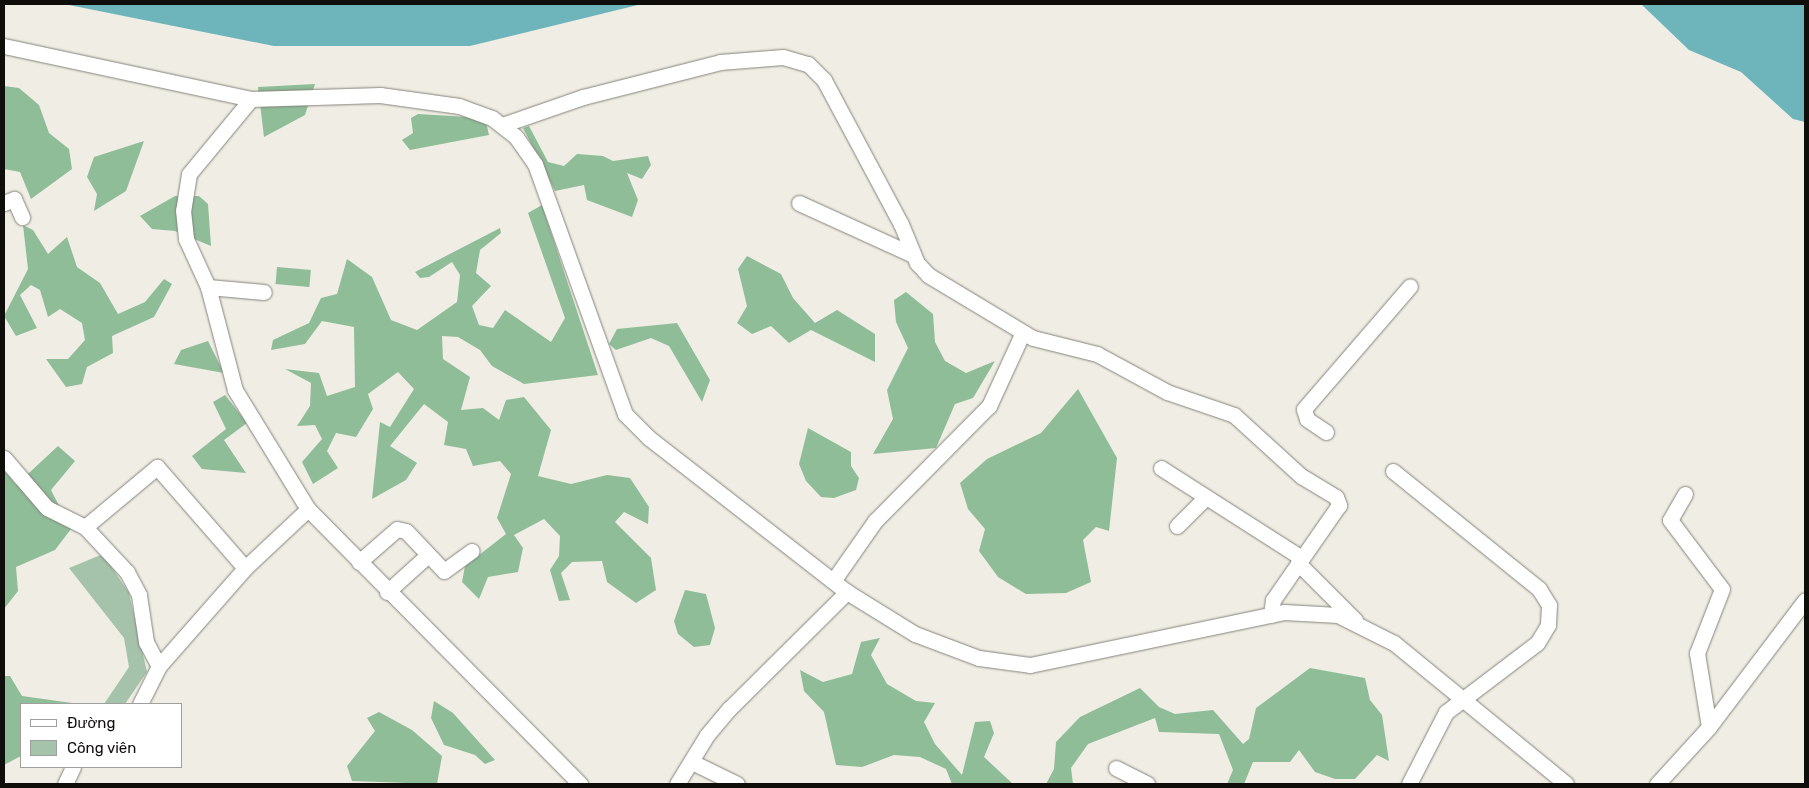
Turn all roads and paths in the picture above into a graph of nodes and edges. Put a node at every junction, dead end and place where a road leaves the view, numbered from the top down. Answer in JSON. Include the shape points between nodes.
{"nodes":[{"id":1,"x":4,"y":46,"type":"edge"},
{"id":2,"x":251,"y":99,"type":"junction"},
{"id":3,"x":502,"y":125,"type":"junction"},
{"id":4,"x":799,"y":202,"type":"dead end"},
{"id":5,"x":4,"y":203,"type":"edge"},
{"id":6,"x":22,"y":217,"type":"dead end"},
{"id":7,"x":913,"y":255,"type":"junction"},
{"id":8,"x":1410,"y":286,"type":"dead end"},
{"id":9,"x":208,"y":287,"type":"junction"},
{"id":10,"x":264,"y":292,"type":"dead end"},
{"id":11,"x":1023,"y":332,"type":"junction"},
{"id":12,"x":1326,"y":432,"type":"dead end"},
{"id":13,"x":4,"y":458,"type":"edge"},
{"id":14,"x":1161,"y":468,"type":"dead end"},
{"id":15,"x":1393,"y":471,"type":"dead end"},
{"id":16,"x":1685,"y":494,"type":"dead end"},
{"id":17,"x":1204,"y":499,"type":"junction"},
{"id":18,"x":308,"y":509,"type":"junction"},
{"id":19,"x":1177,"y":526,"type":"dead end"},
{"id":20,"x":85,"y":527,"type":"junction"},
{"id":21,"x":472,"y":551,"type":"dead end"},
{"id":22,"x":428,"y":555,"type":"junction"},
{"id":23,"x":1300,"y":561,"type":"junction"},
{"id":24,"x":359,"y":562,"type":"junction"},
{"id":25,"x":245,"y":568,"type":"junction"},
{"id":26,"x":833,"y":581,"type":"junction"},
{"id":27,"x":387,"y":592,"type":"junction"},
{"id":28,"x":847,"y":592,"type":"junction"},
{"id":29,"x":1805,"y":600,"type":"edge"},
{"id":30,"x":1271,"y":615,"type":"junction"},
{"id":31,"x":1355,"y":622,"type":"junction"},
{"id":32,"x":159,"y":666,"type":"junction"},
{"id":33,"x":1462,"y":700,"type":"junction"},
{"id":34,"x":140,"y":703,"type":"edge"},
{"id":35,"x":1709,"y":727,"type":"junction"},
{"id":36,"x":692,"y":762,"type":"junction"},
{"id":37,"x":72,"y":768,"type":"edge"},
{"id":38,"x":1116,"y":768,"type":"dead end"},
{"id":39,"x":65,"y":784,"type":"edge"},
{"id":40,"x":580,"y":784,"type":"edge"},
{"id":41,"x":677,"y":784,"type":"edge"},
{"id":42,"x":737,"y":784,"type":"edge"},
{"id":43,"x":1148,"y":784,"type":"edge"},
{"id":44,"x":1409,"y":784,"type":"edge"},
{"id":45,"x":1566,"y":784,"type":"edge"},
{"id":46,"x":1657,"y":784,"type":"edge"}],
"edges":[{"from":1,"to":2,"type":"street"},
{"from":2,"to":3,"type":"street","via":[[380,95],[460,106]]},
{"from":2,"to":9,"type":"street","via":[[219,132],[184,186],[186,239]]},
{"from":3,"to":7,"type":"street","via":[[583,97],[701,66],[796,59],[808,64],[824,80]]},
{"from":3,"to":26,"type":"street","via":[[535,164],[625,414],[649,438]]},
{"from":4,"to":7,"type":"street"},
{"from":5,"to":6,"type":"street","via":[[14,200]]},
{"from":7,"to":11,"type":"street","via":[[928,275],[966,293]]},
{"from":8,"to":12,"type":"street","via":[[1304,410],[1306,419]]},
{"from":9,"to":10,"type":"street"},
{"from":9,"to":18,"type":"street","via":[[235,390]]},
{"from":11,"to":23,"type":"street","via":[[1097,354],[1167,392],[1219,408],[1247,424],[1301,476],[1339,501]]},
{"from":11,"to":26,"type":"street","via":[[990,406],[875,521]]},
{"from":13,"to":20,"type":"street","via":[[58,517]]},
{"from":14,"to":17,"type":"street"},
{"from":15,"to":33,"type":"street","via":[[1539,589],[1549,605],[1548,625],[1537,643]]},
{"from":16,"to":35,"type":"street","via":[[1670,520],[1722,589],[1698,653]]},
{"from":17,"to":19,"type":"street"},
{"from":17,"to":23,"type":"street"},
{"from":18,"to":24,"type":"street"},
{"from":18,"to":25,"type":"street"},
{"from":20,"to":25,"type":"street","via":[[157,466]]},
{"from":20,"to":32,"type":"street","via":[[135,583],[146,642]]},
{"from":21,"to":22,"type":"street","via":[[446,571]]},
{"from":22,"to":24,"type":"street","via":[[406,531],[397,529]]},
{"from":22,"to":27,"type":"street"},
{"from":23,"to":30,"type":"street","via":[[1272,600]]},
{"from":23,"to":31,"type":"street"},
{"from":24,"to":27,"type":"street"},
{"from":25,"to":32,"type":"street"},
{"from":26,"to":28,"type":"street"},
{"from":27,"to":40,"type":"street"},
{"from":28,"to":30,"type":"street","via":[[944,647],[979,658],[1030,665]]},
{"from":28,"to":36,"type":"street","via":[[730,708],[707,734]]},
{"from":29,"to":35,"type":"street"},
{"from":30,"to":31,"type":"street","via":[[1315,611]]},
{"from":31,"to":33,"type":"street","via":[[1394,643]]},
{"from":32,"to":34,"type":"street"},
{"from":33,"to":44,"type":"street","via":[[1446,712]]},
{"from":33,"to":45,"type":"street"},
{"from":35,"to":46,"type":"street"},
{"from":36,"to":41,"type":"street"},
{"from":36,"to":42,"type":"street"},
{"from":37,"to":39,"type":"street"},
{"from":38,"to":43,"type":"street"}]}
